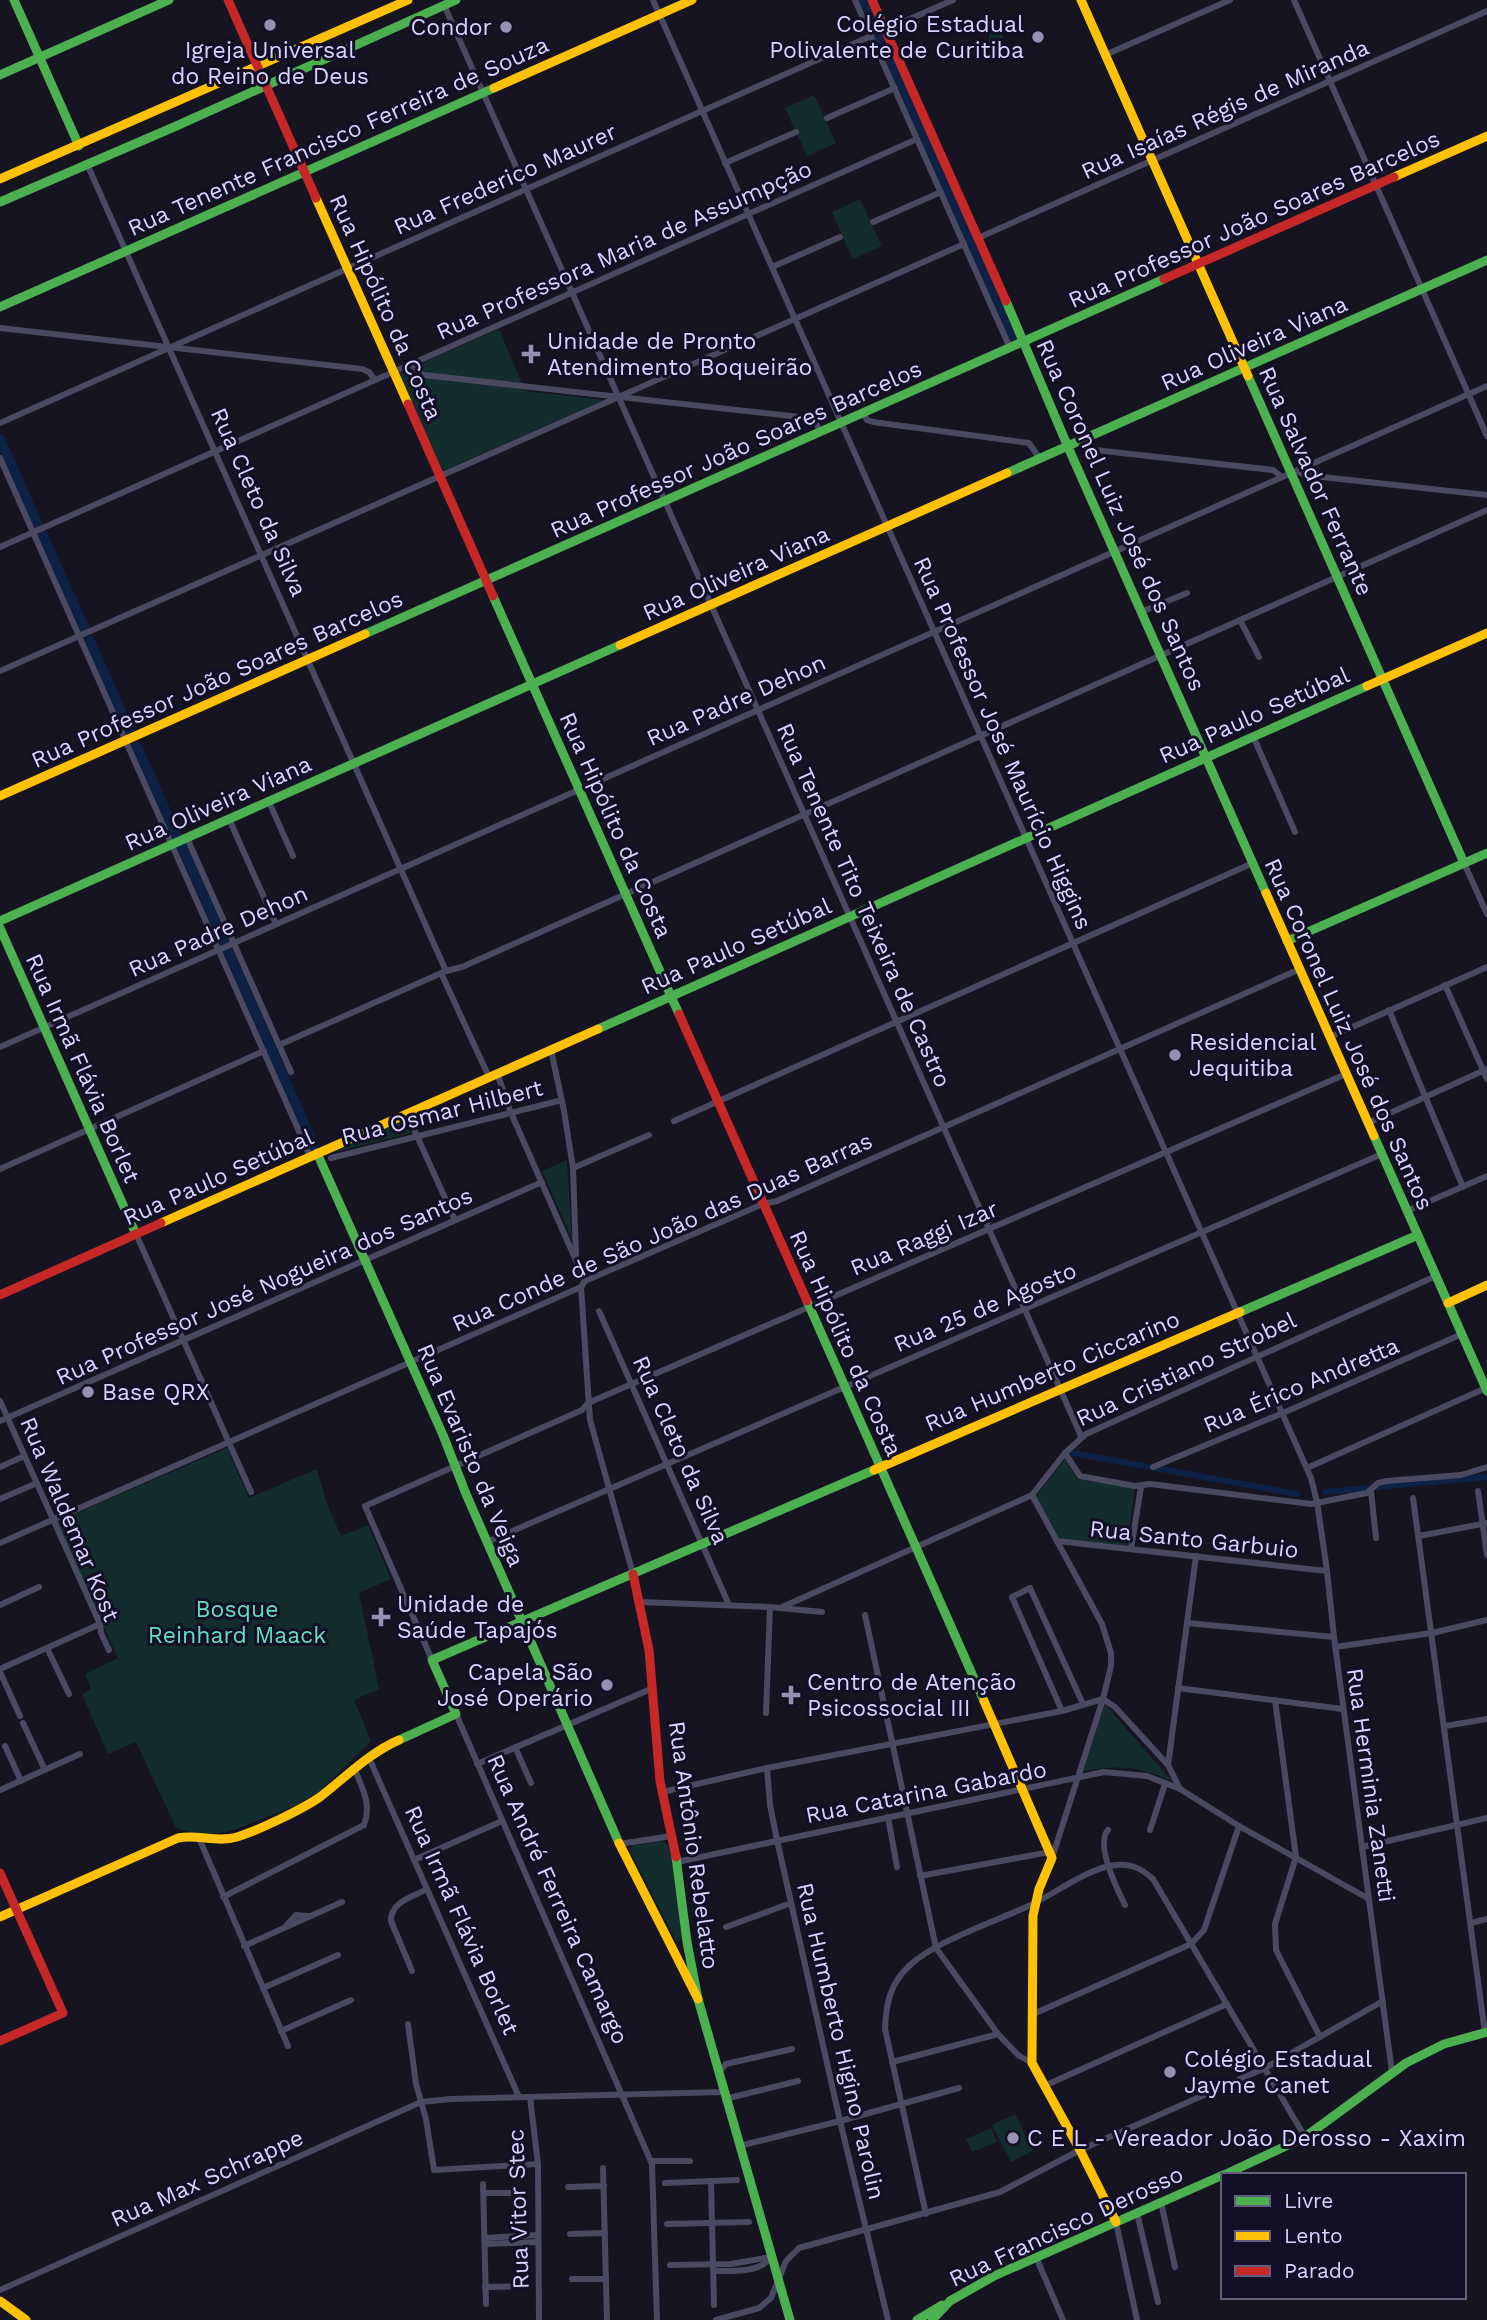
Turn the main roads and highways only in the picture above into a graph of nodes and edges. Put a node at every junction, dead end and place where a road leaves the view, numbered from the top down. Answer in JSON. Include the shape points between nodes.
{"nodes":[{"id":1,"x":14,"y":0,"type":"edge"},
{"id":2,"x":169,"y":0,"type":"edge"},
{"id":3,"x":228,"y":0,"type":"edge"},
{"id":4,"x":408,"y":0,"type":"edge"},
{"id":5,"x":456,"y":0,"type":"edge"},
{"id":6,"x":692,"y":0,"type":"edge"},
{"id":7,"x":872,"y":0,"type":"edge"},
{"id":8,"x":1081,"y":0,"type":"edge"},
{"id":9,"x":40,"y":57,"type":"junction"},
{"id":10,"x":257,"y":65,"type":"junction"},
{"id":11,"x":0,"y":75,"type":"edge"},
{"id":12,"x":266,"y":85,"type":"junction"},
{"id":13,"x":1487,"y":136,"type":"edge"},
{"id":14,"x":79,"y":146,"type":"junction"},
{"id":15,"x":305,"y":172,"type":"junction"},
{"id":16,"x":0,"y":179,"type":"edge"},
{"id":17,"x":0,"y":202,"type":"edge"},
{"id":18,"x":1487,"y":260,"type":"edge"},
{"id":19,"x":1198,"y":264,"type":"junction"},
{"id":20,"x":0,"y":307,"type":"edge"},
{"id":21,"x":1024,"y":342,"type":"junction"},
{"id":22,"x":1244,"y":368,"type":"junction"},
{"id":23,"x":1068,"y":447,"type":"junction"},
{"id":24,"x":486,"y":580,"type":"junction"},
{"id":25,"x":1487,"y":633,"type":"edge"},
{"id":26,"x":1382,"y":679,"type":"junction"},
{"id":27,"x":533,"y":685,"type":"junction"},
{"id":28,"x":1206,"y":758,"type":"junction"},
{"id":29,"x":0,"y":796,"type":"edge"},
{"id":30,"x":1487,"y":853,"type":"edge"},
{"id":31,"x":1464,"y":863,"type":"junction"},
{"id":32,"x":0,"y":921,"type":"edge"},
{"id":33,"x":0,"y":928,"type":"edge"},
{"id":34,"x":1287,"y":941,"type":"junction"},
{"id":35,"x":671,"y":996,"type":"junction"},
{"id":36,"x":314,"y":1155,"type":"junction"},
{"id":37,"x":136,"y":1234,"type":"junction"},
{"id":38,"x":1418,"y":1235,"type":"junction"},
{"id":39,"x":1487,"y":1286,"type":"edge"},
{"id":40,"x":0,"y":1295,"type":"edge"},
{"id":41,"x":1448,"y":1303,"type":"junction"},
{"id":42,"x":1486,"y":1390,"type":"edge"},
{"id":43,"x":880,"y":1466,"type":"junction"},
{"id":44,"x":633,"y":1574,"type":"junction"},
{"id":45,"x":522,"y":1622,"type":"junction"},
{"id":46,"x":432,"y":1660,"type":"joint"},
{"id":47,"x":0,"y":1873,"type":"edge"},
{"id":48,"x":16,"y":1910,"type":"junction"},
{"id":49,"x":0,"y":1917,"type":"edge"},
{"id":50,"x":687,"y":1942,"type":"junction"},
{"id":51,"x":672,"y":1948,"type":"junction"},
{"id":52,"x":698,"y":1999,"type":"junction"},
{"id":53,"x":1486,"y":2033,"type":"edge"},
{"id":54,"x":0,"y":2041,"type":"edge"},
{"id":55,"x":1228,"y":2173,"type":"edge"},
{"id":56,"x":1221,"y":2176,"type":"edge"},
{"id":57,"x":1116,"y":2222,"type":"junction"},
{"id":58,"x":0,"y":2301,"type":"edge"},
{"id":59,"x":950,"y":2301,"type":"junction"},
{"id":60,"x":26,"y":2320,"type":"edge"},
{"id":61,"x":790,"y":2320,"type":"edge"},
{"id":62,"x":917,"y":2320,"type":"edge"},
{"id":63,"x":932,"y":2320,"type":"edge"}],
"edges":[{"from":1,"to":9,"type":"main road"},
{"from":2,"to":9,"type":"main road"},
{"from":3,"to":10,"type":"main road","name":"Rua Hipólito da Costa"},
{"from":4,"to":10,"type":"main road"},
{"from":5,"to":12,"type":"main road"},
{"from":6,"to":15,"type":"main road","name":"Rua Tenente Francisco Ferreira de Souza"},
{"from":7,"to":21,"type":"main road","name":"Rua Coronel Luiz José dos Santos"},
{"from":8,"to":19,"type":"main road","name":"Rua Salvador Ferrante"},
{"from":9,"to":11,"type":"main road"},
{"from":9,"to":14,"type":"main road"},
{"from":10,"to":12,"type":"main road","name":"Rua Hipólito da Costa"},
{"from":10,"to":14,"type":"main road"},
{"from":12,"to":15,"type":"main road","name":"Rua Hipólito da Costa"},
{"from":12,"to":17,"type":"main road"},
{"from":13,"to":19,"type":"main road","name":"Rua Professor João Soares Barcelos"},
{"from":14,"to":16,"type":"main road"},
{"from":15,"to":20,"type":"main road","name":"Rua Tenente Francisco Ferreira de Souza"},
{"from":15,"to":24,"type":"main road","name":"Rua Hipólito da Costa"},
{"from":18,"to":22,"type":"main road","name":"Rua Oliveira Viana"},
{"from":19,"to":21,"type":"main road","name":"Rua Professor João Soares Barcelos"},
{"from":19,"to":22,"type":"main road","name":"Rua Salvador Ferrante"},
{"from":21,"to":23,"type":"main road","name":"Rua Coronel Luiz José dos Santos"},
{"from":21,"to":24,"type":"main road","name":"Rua Professor João Soares Barcelos"},
{"from":22,"to":23,"type":"main road","name":"Rua Oliveira Viana"},
{"from":22,"to":26,"type":"main road","name":"Rua Salvador Ferrante"},
{"from":23,"to":27,"type":"main road","name":"Rua Oliveira Viana"},
{"from":23,"to":28,"type":"main road","name":"Rua Coronel Luiz José dos Santos"},
{"from":24,"to":27,"type":"main road","name":"Rua Hipólito da Costa"},
{"from":24,"to":29,"type":"main road","name":"Rua Professor João Soares Barcelos"},
{"from":25,"to":26,"type":"main road","name":"Rua Paulo Setúbal"},
{"from":26,"to":28,"type":"main road","name":"Rua Paulo Setúbal"},
{"from":26,"to":31,"type":"main road","name":"Rua Salvador Ferrante"},
{"from":27,"to":32,"type":"main road","name":"Rua Oliveira Viana"},
{"from":27,"to":35,"type":"main road","name":"Rua Hipólito da Costa"},
{"from":28,"to":34,"type":"main road","name":"Rua Coronel Luiz José dos Santos"},
{"from":28,"to":35,"type":"main road","name":"Rua Paulo Setúbal"},
{"from":30,"to":31,"type":"main road"},
{"from":31,"to":34,"type":"main road"},
{"from":33,"to":37,"type":"main road","name":"Rua Irmã Flávia Borlet"},
{"from":34,"to":38,"type":"main road","name":"Rua Coronel Luiz José dos Santos"},
{"from":35,"to":36,"type":"main road","name":"Rua Paulo Setúbal"},
{"from":35,"to":43,"type":"main road","name":"Rua Hipólito da Costa"},
{"from":36,"to":37,"type":"main road","name":"Rua Paulo Setúbal"},
{"from":36,"to":45,"type":"main road","name":"Rua Evaristo da Veiga","via":[[411,1362]]},
{"from":37,"to":40,"type":"main road","name":"Rua Paulo Setúbal"},
{"from":38,"to":41,"type":"main road","name":"Rua Coronel Luiz José dos Santos"},
{"from":38,"to":43,"type":"main road","name":"Rua Humberto Ciccarino"},
{"from":39,"to":41,"type":"main road"},
{"from":41,"to":42,"type":"main road","name":"Rua Coronel Luiz José dos Santos"},
{"from":43,"to":44,"type":"main road","name":"Rua Humberto Ciccarino"},
{"from":43,"to":57,"type":"main road","name":"Rua Hipólito da Costa","via":[[1051,1855],[1035,1903],[1031,2063]]},
{"from":44,"to":45,"type":"main road","name":"Rua Humberto Ciccarino"},
{"from":44,"to":50,"type":"main road","name":"Rua Antônio Rebelatto"},
{"from":45,"to":46,"type":"main road","name":"Rua Humberto Ciccarino"},
{"from":45,"to":51,"type":"main road","name":"Rua Evaristo da Veiga","via":[[619,1844]]},
{"from":46,"to":48,"type":"main road","name":"Rua André Ferreira Camargo","via":[[456,1714],[386,1745],[307,1805],[228,1839],[178,1838]]},
{"from":47,"to":48,"type":"main road"},
{"from":48,"to":49,"type":"main road"},
{"from":48,"to":54,"type":"main road","via":[[63,2012]]},
{"from":50,"to":51,"type":"main road"},
{"from":50,"to":52,"type":"main road","name":"Rua Antônio Rebelatto"},
{"from":51,"to":52,"type":"main road","name":"Rua Evaristo da Veiga"},
{"from":52,"to":61,"type":"main road","name":"Rua Antônio Rebelatto"},
{"from":53,"to":55,"type":"main road","name":"Rua Francisco Derosso","via":[[1444,2044],[1392,2072],[1305,2137]]},
{"from":56,"to":57,"type":"main road","name":"Rua Francisco Derosso"},
{"from":57,"to":59,"type":"main road","name":"Rua Francisco Derosso","via":[[994,2276]]},
{"from":58,"to":60,"type":"main road"},
{"from":59,"to":62,"type":"main road"},
{"from":59,"to":63,"type":"main road","name":"Rua Francisco Derosso"}]}
